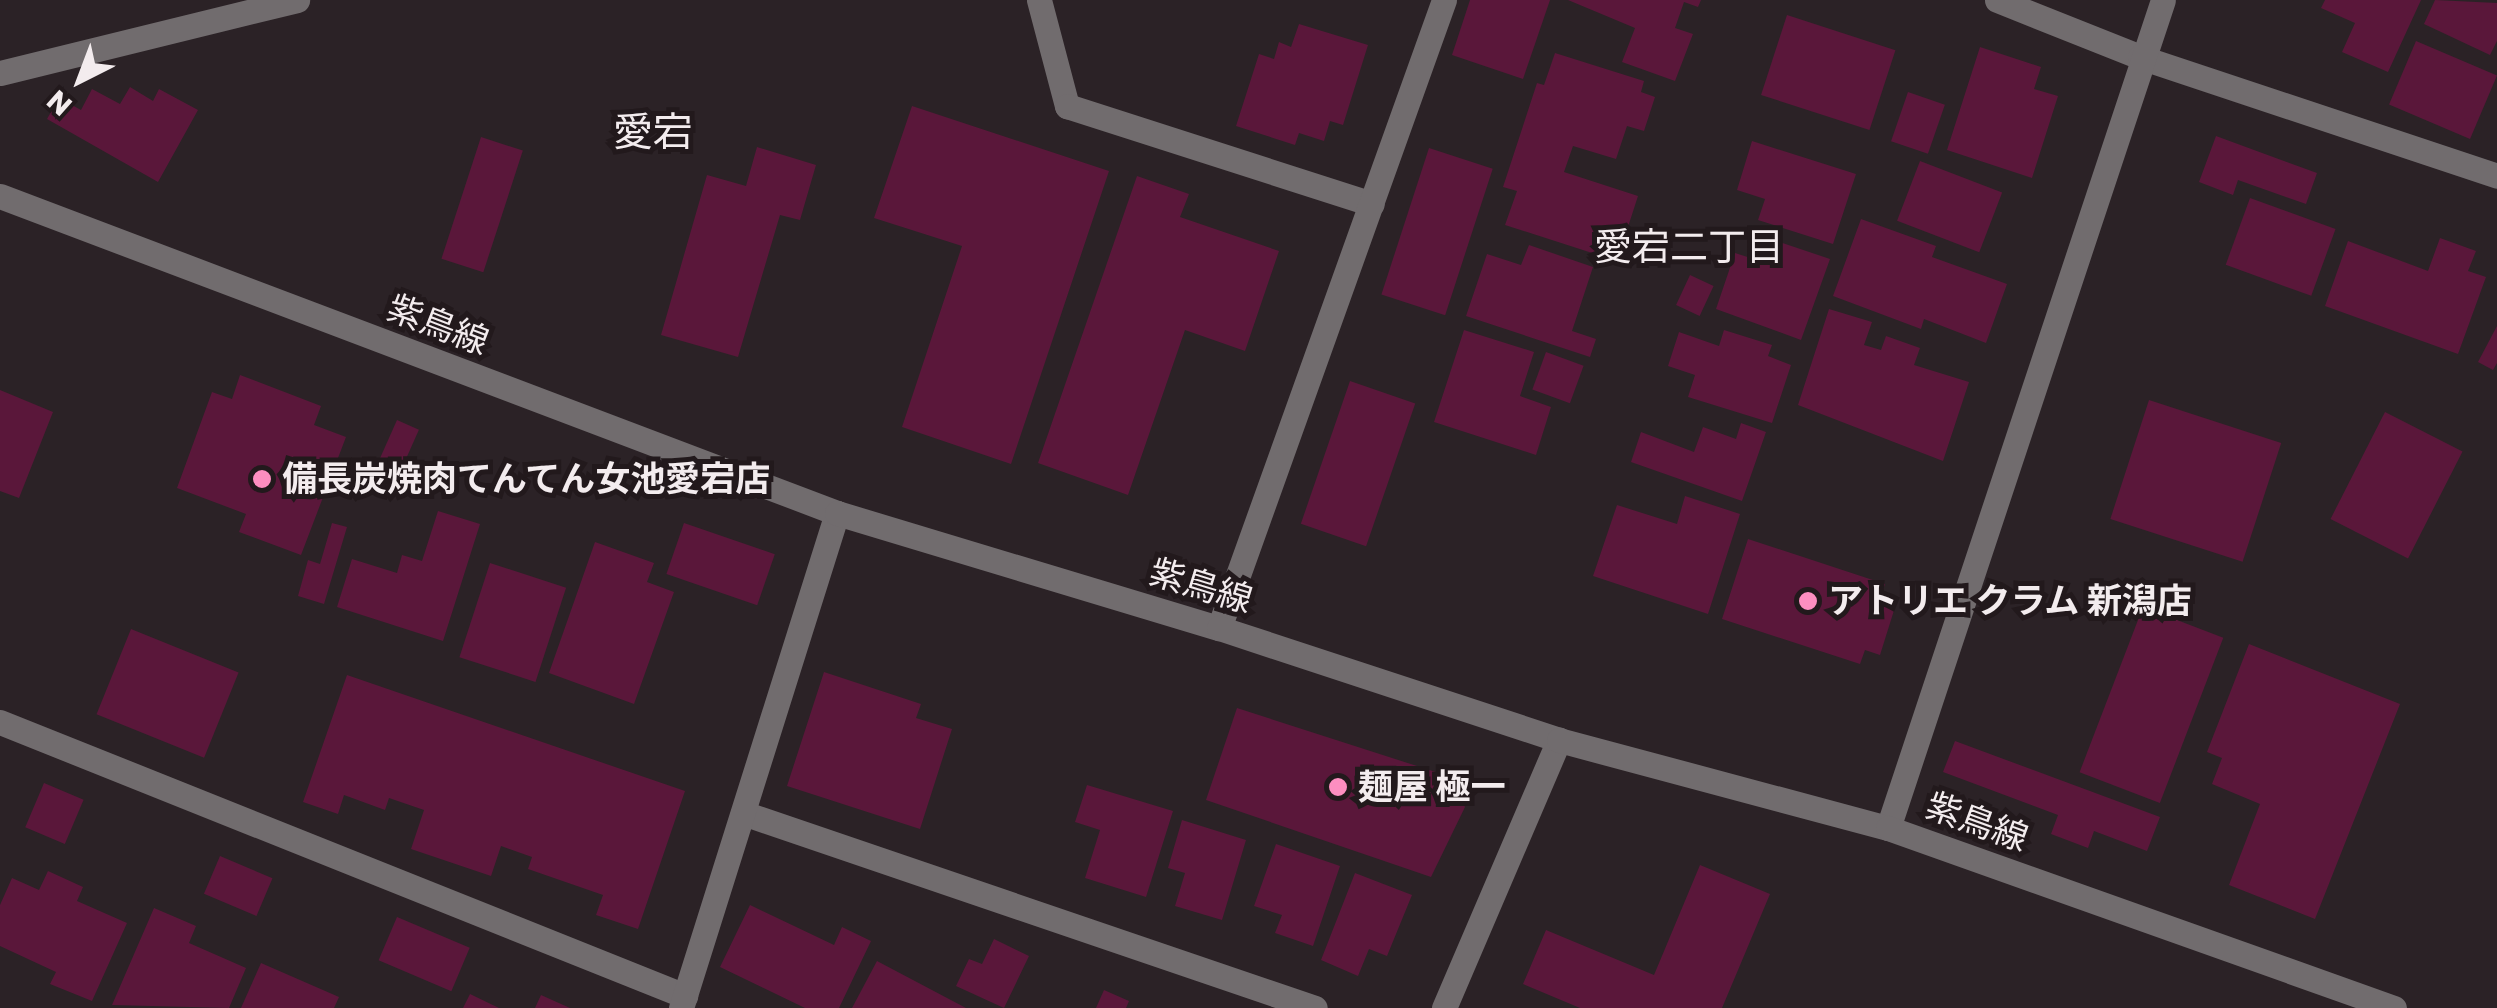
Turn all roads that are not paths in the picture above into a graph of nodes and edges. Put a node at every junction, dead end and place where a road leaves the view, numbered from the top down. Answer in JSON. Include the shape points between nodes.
{"nodes":[{"id":1,"x":297,"y":0,"type":"edge"},
{"id":2,"x":1039,"y":0,"type":"edge"},
{"id":3,"x":1444,"y":0,"type":"edge"},
{"id":4,"x":1997,"y":0,"type":"edge"},
{"id":5,"x":2163,"y":0,"type":"edge"},
{"id":6,"x":2140,"y":56,"type":"junction"},
{"id":7,"x":0,"y":73,"type":"edge"},
{"id":8,"x":2497,"y":176,"type":"edge"},
{"id":9,"x":0,"y":196,"type":"edge"},
{"id":10,"x":1372,"y":204,"type":"junction"},
{"id":11,"x":837,"y":513,"type":"junction"},
{"id":12,"x":1219,"y":628,"type":"junction"},
{"id":13,"x":0,"y":722,"type":"edge"},
{"id":14,"x":1559,"y":740,"type":"junction"},
{"id":15,"x":743,"y":812,"type":"junction"},
{"id":16,"x":1888,"y":828,"type":"junction"},
{"id":17,"x":683,"y":1002,"type":"edge"},
{"id":18,"x":1315,"y":1008,"type":"edge"},
{"id":19,"x":1444,"y":1008,"type":"edge"},
{"id":20,"x":2394,"y":1008,"type":"edge"}],
"edges":[{"from":1,"to":7,"type":"street"},
{"from":2,"to":10,"type":"street","via":[[1067,106]]},
{"from":3,"to":10,"type":"street"},
{"from":4,"to":6,"type":"street"},
{"from":5,"to":6,"type":"street"},
{"from":6,"to":8,"type":"street"},
{"from":6,"to":16,"type":"street"},
{"from":9,"to":11,"type":"street","name":"紫鳥線"},
{"from":10,"to":12,"type":"street"},
{"from":11,"to":12,"type":"street","name":"紫鳥線"},
{"from":11,"to":15,"type":"street"},
{"from":12,"to":14,"type":"street","name":"紫鳥線"},
{"from":13,"to":17,"type":"street"},
{"from":14,"to":16,"type":"street","name":"紫鳥線"},
{"from":14,"to":19,"type":"street"},
{"from":15,"to":17,"type":"street"},
{"from":15,"to":18,"type":"street"},
{"from":16,"to":20,"type":"street","name":"紫鳥線"}]}
